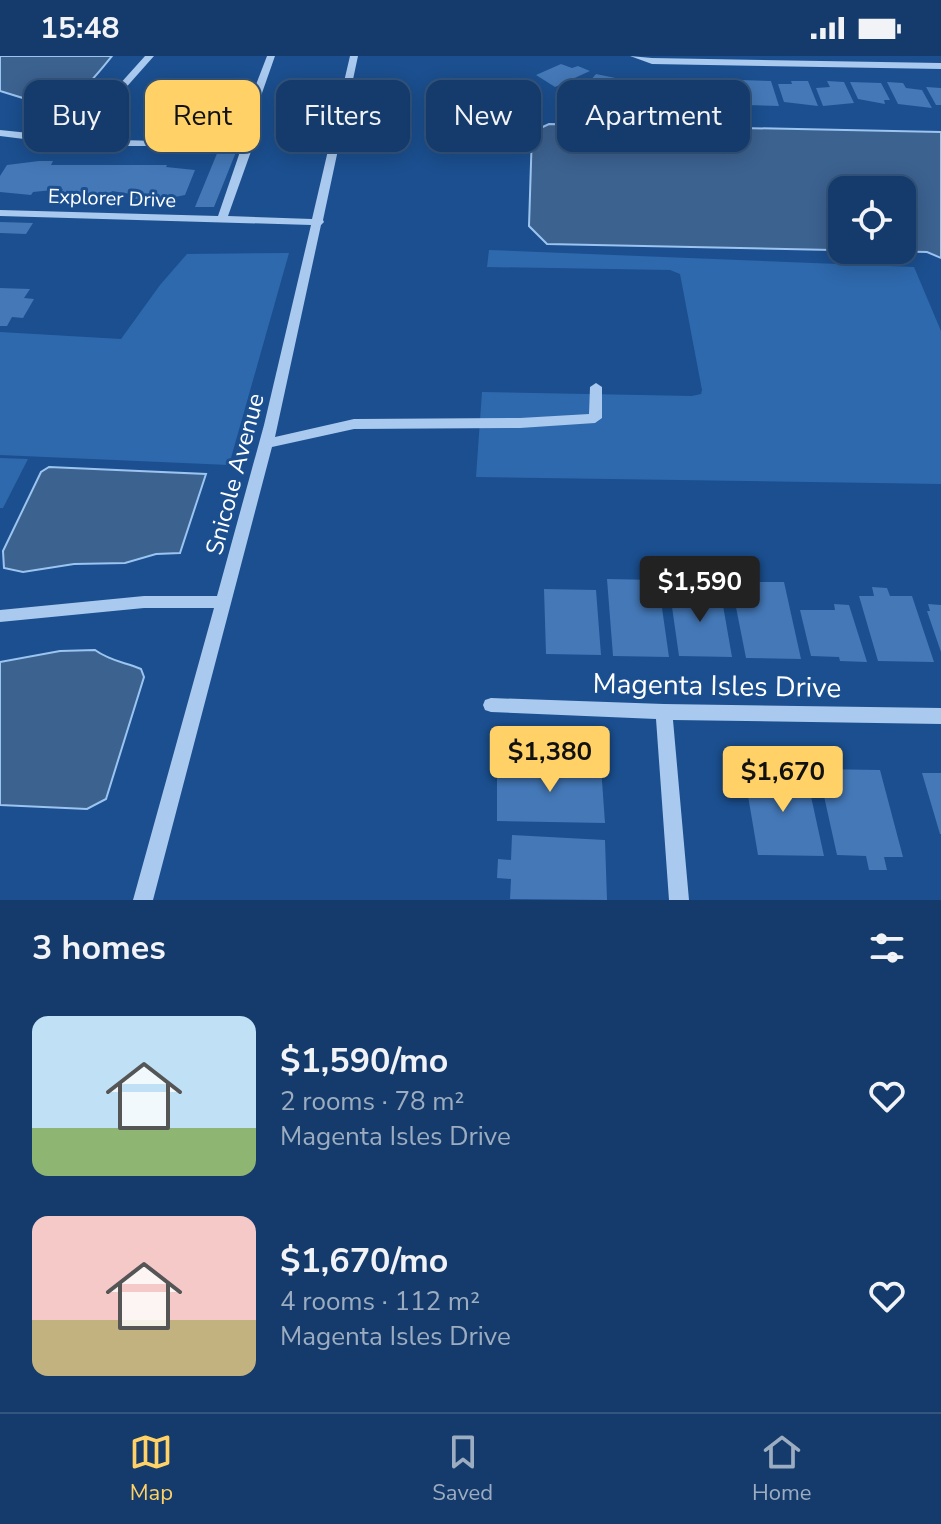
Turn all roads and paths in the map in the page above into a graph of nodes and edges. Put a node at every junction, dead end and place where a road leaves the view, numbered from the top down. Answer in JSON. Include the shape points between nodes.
{"nodes":[{"id":1,"x":150,"y":56,"type":"edge"},
{"id":2,"x":271,"y":56,"type":"edge"},
{"id":3,"x":354,"y":56,"type":"edge"},
{"id":4,"x":634,"y":56,"type":"edge"},
{"id":5,"x":941,"y":66,"type":"edge"},
{"id":6,"x":128,"y":80,"type":"edge"},
{"id":7,"x":260,"y":86,"type":"edge"},
{"id":8,"x":0,"y":133,"type":"edge"},
{"id":9,"x":24,"y":136,"type":"edge"},
{"id":10,"x":244,"y":152,"type":"edge"},
{"id":11,"x":0,"y":213,"type":"edge"},
{"id":12,"x":222,"y":219,"type":"junction"},
{"id":13,"x":319,"y":222,"type":"junction"},
{"id":14,"x":596,"y":387,"type":"dead end"},
{"id":15,"x":267,"y":443,"type":"junction"},
{"id":16,"x":224,"y":602,"type":"junction"},
{"id":17,"x":0,"y":616,"type":"edge"},
{"id":18,"x":491,"y":705,"type":"dead end"},
{"id":19,"x":664,"y":712,"type":"junction"},
{"id":20,"x":941,"y":716,"type":"edge"},
{"id":21,"x":143,"y":900,"type":"edge"},
{"id":22,"x":679,"y":900,"type":"edge"}],
"edges":[{"from":1,"to":6,"type":"street"},
{"from":2,"to":7,"type":"street"},
{"from":3,"to":13,"type":"street","name":"Snicole Avenue"},
{"from":4,"to":5,"type":"street","via":[[652,61]]},
{"from":8,"to":9,"type":"street"},
{"from":10,"to":12,"type":"street"},
{"from":11,"to":12,"type":"street","name":"Explorer Drive"},
{"from":12,"to":13,"type":"street","name":"Explorer Drive"},
{"from":13,"to":15,"type":"street","name":"Snicole Avenue"},
{"from":14,"to":15,"type":"street","via":[[595,418],[354,424]]},
{"from":15,"to":16,"type":"street","name":"Snicole Avenue"},
{"from":16,"to":17,"type":"street","via":[[144,602]]},
{"from":16,"to":21,"type":"street","name":"Snicole Avenue"},
{"from":18,"to":19,"type":"street","name":"Magenta Isles Drive"},
{"from":19,"to":20,"type":"street","name":"Magenta Isles Drive"},
{"from":19,"to":22,"type":"street"}]}
